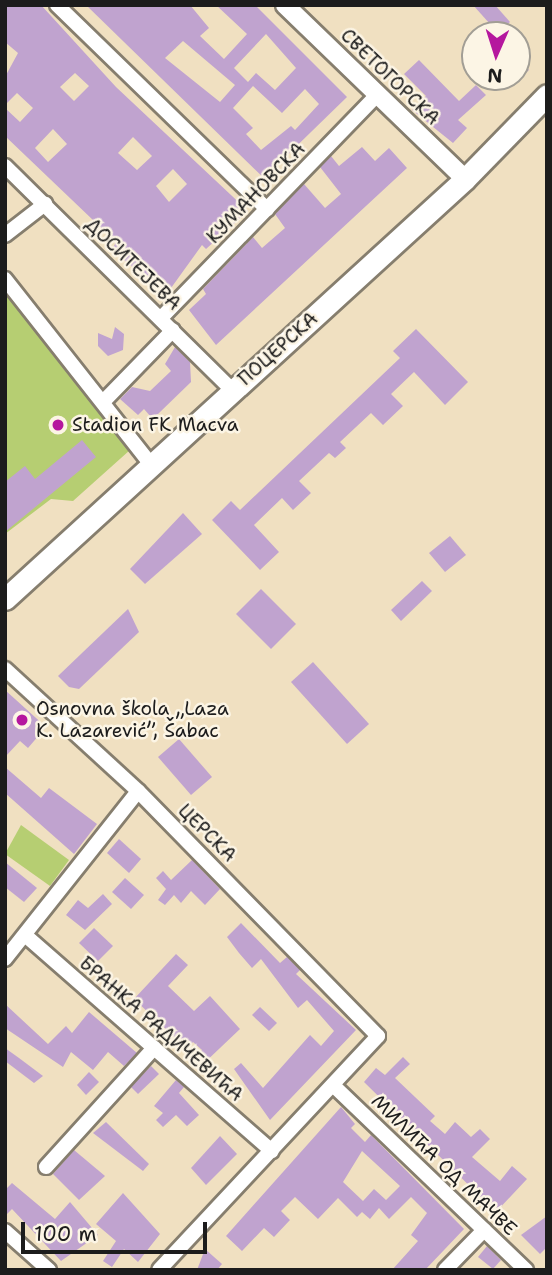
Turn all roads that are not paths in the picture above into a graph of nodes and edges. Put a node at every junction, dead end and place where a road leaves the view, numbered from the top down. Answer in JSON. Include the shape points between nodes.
{"nodes":[{"id":1,"x":57,"y":5,"type":"edge"},
{"id":2,"x":285,"y":5,"type":"edge"},
{"id":3,"x":378,"y":94,"type":"junction"},
{"id":4,"x":547,"y":95,"type":"edge"},
{"id":5,"x":5,"y":166,"type":"edge"},
{"id":6,"x":465,"y":179,"type":"junction"},
{"id":7,"x":45,"y":204,"type":"junction"},
{"id":8,"x":267,"y":209,"type":"junction"},
{"id":9,"x":5,"y":235,"type":"edge"},
{"id":10,"x":5,"y":279,"type":"edge"},
{"id":11,"x":161,"y":318,"type":"junction"},
{"id":12,"x":173,"y":330,"type":"junction"},
{"id":13,"x":232,"y":390,"type":"junction"},
{"id":14,"x":103,"y":402,"type":"junction"},
{"id":15,"x":150,"y":463,"type":"junction"},
{"id":16,"x":5,"y":599,"type":"edge"},
{"id":17,"x":5,"y":668,"type":"edge"},
{"id":18,"x":138,"y":791,"type":"junction"},
{"id":19,"x":25,"y":935,"type":"junction"},
{"id":20,"x":5,"y":959,"type":"edge"},
{"id":21,"x":154,"y":1048,"type":"junction"},
{"id":22,"x":335,"y":1087,"type":"junction"},
{"id":23,"x":272,"y":1152,"type":"junction"},
{"id":24,"x":46,"y":1167,"type":"dead end"},
{"id":25,"x":484,"y":1230,"type":"junction"},
{"id":26,"x":5,"y":1231,"type":"edge"},
{"id":27,"x":49,"y":1270,"type":"edge"},
{"id":28,"x":159,"y":1270,"type":"edge"},
{"id":29,"x":445,"y":1270,"type":"edge"},
{"id":30,"x":526,"y":1270,"type":"edge"}],
"edges":[{"from":1,"to":8,"type":"street"},
{"from":2,"to":3,"type":"street","name":"СВЕТОГОРСКА"},
{"from":3,"to":6,"type":"street","name":"СВЕТОГОРСКА"},
{"from":3,"to":8,"type":"street","name":"КУМАНОВСКА"},
{"from":4,"to":6,"type":"main road","name":"ПОЦЕРСКА"},
{"from":5,"to":7,"type":"street","name":"ДОСИТЕЈЕВА"},
{"from":6,"to":13,"type":"main road","name":"ПОЦЕРСКА"},
{"from":7,"to":9,"type":"street"},
{"from":7,"to":11,"type":"street","name":"ДОСИТЕЈЕВА"},
{"from":8,"to":11,"type":"street","name":"КУМАНОВСКА"},
{"from":10,"to":14,"type":"street"},
{"from":11,"to":12,"type":"street","name":"ДОСИТЕЈЕВА"},
{"from":12,"to":13,"type":"street","name":"ДОСИТЕЈЕВА"},
{"from":12,"to":14,"type":"street"},
{"from":13,"to":15,"type":"main road","name":"ПОЦЕРСКА"},
{"from":14,"to":15,"type":"street"},
{"from":15,"to":16,"type":"main road","name":"ПОЦЕРСКА"},
{"from":17,"to":18,"type":"street","name":"ЦЕРСКА"},
{"from":18,"to":19,"type":"street"},
{"from":18,"to":22,"type":"street","name":"ЦЕРСКА","via":[[377,1030],[378,1041]]},
{"from":19,"to":20,"type":"street"},
{"from":19,"to":21,"type":"street","name":"БРАНКА РАДИЧЕВИЋА"},
{"from":21,"to":23,"type":"street","name":"БРАНКА РАДИЧЕВИЋА"},
{"from":21,"to":24,"type":"street"},
{"from":22,"to":23,"type":"street"},
{"from":22,"to":25,"type":"street","name":"МИЛИЋА ОД МАЧВЕ"},
{"from":23,"to":28,"type":"street"},
{"from":25,"to":29,"type":"street"},
{"from":25,"to":30,"type":"street","name":"МИЛИЋА ОД МАЧВЕ"},
{"from":26,"to":27,"type":"street"}]}
